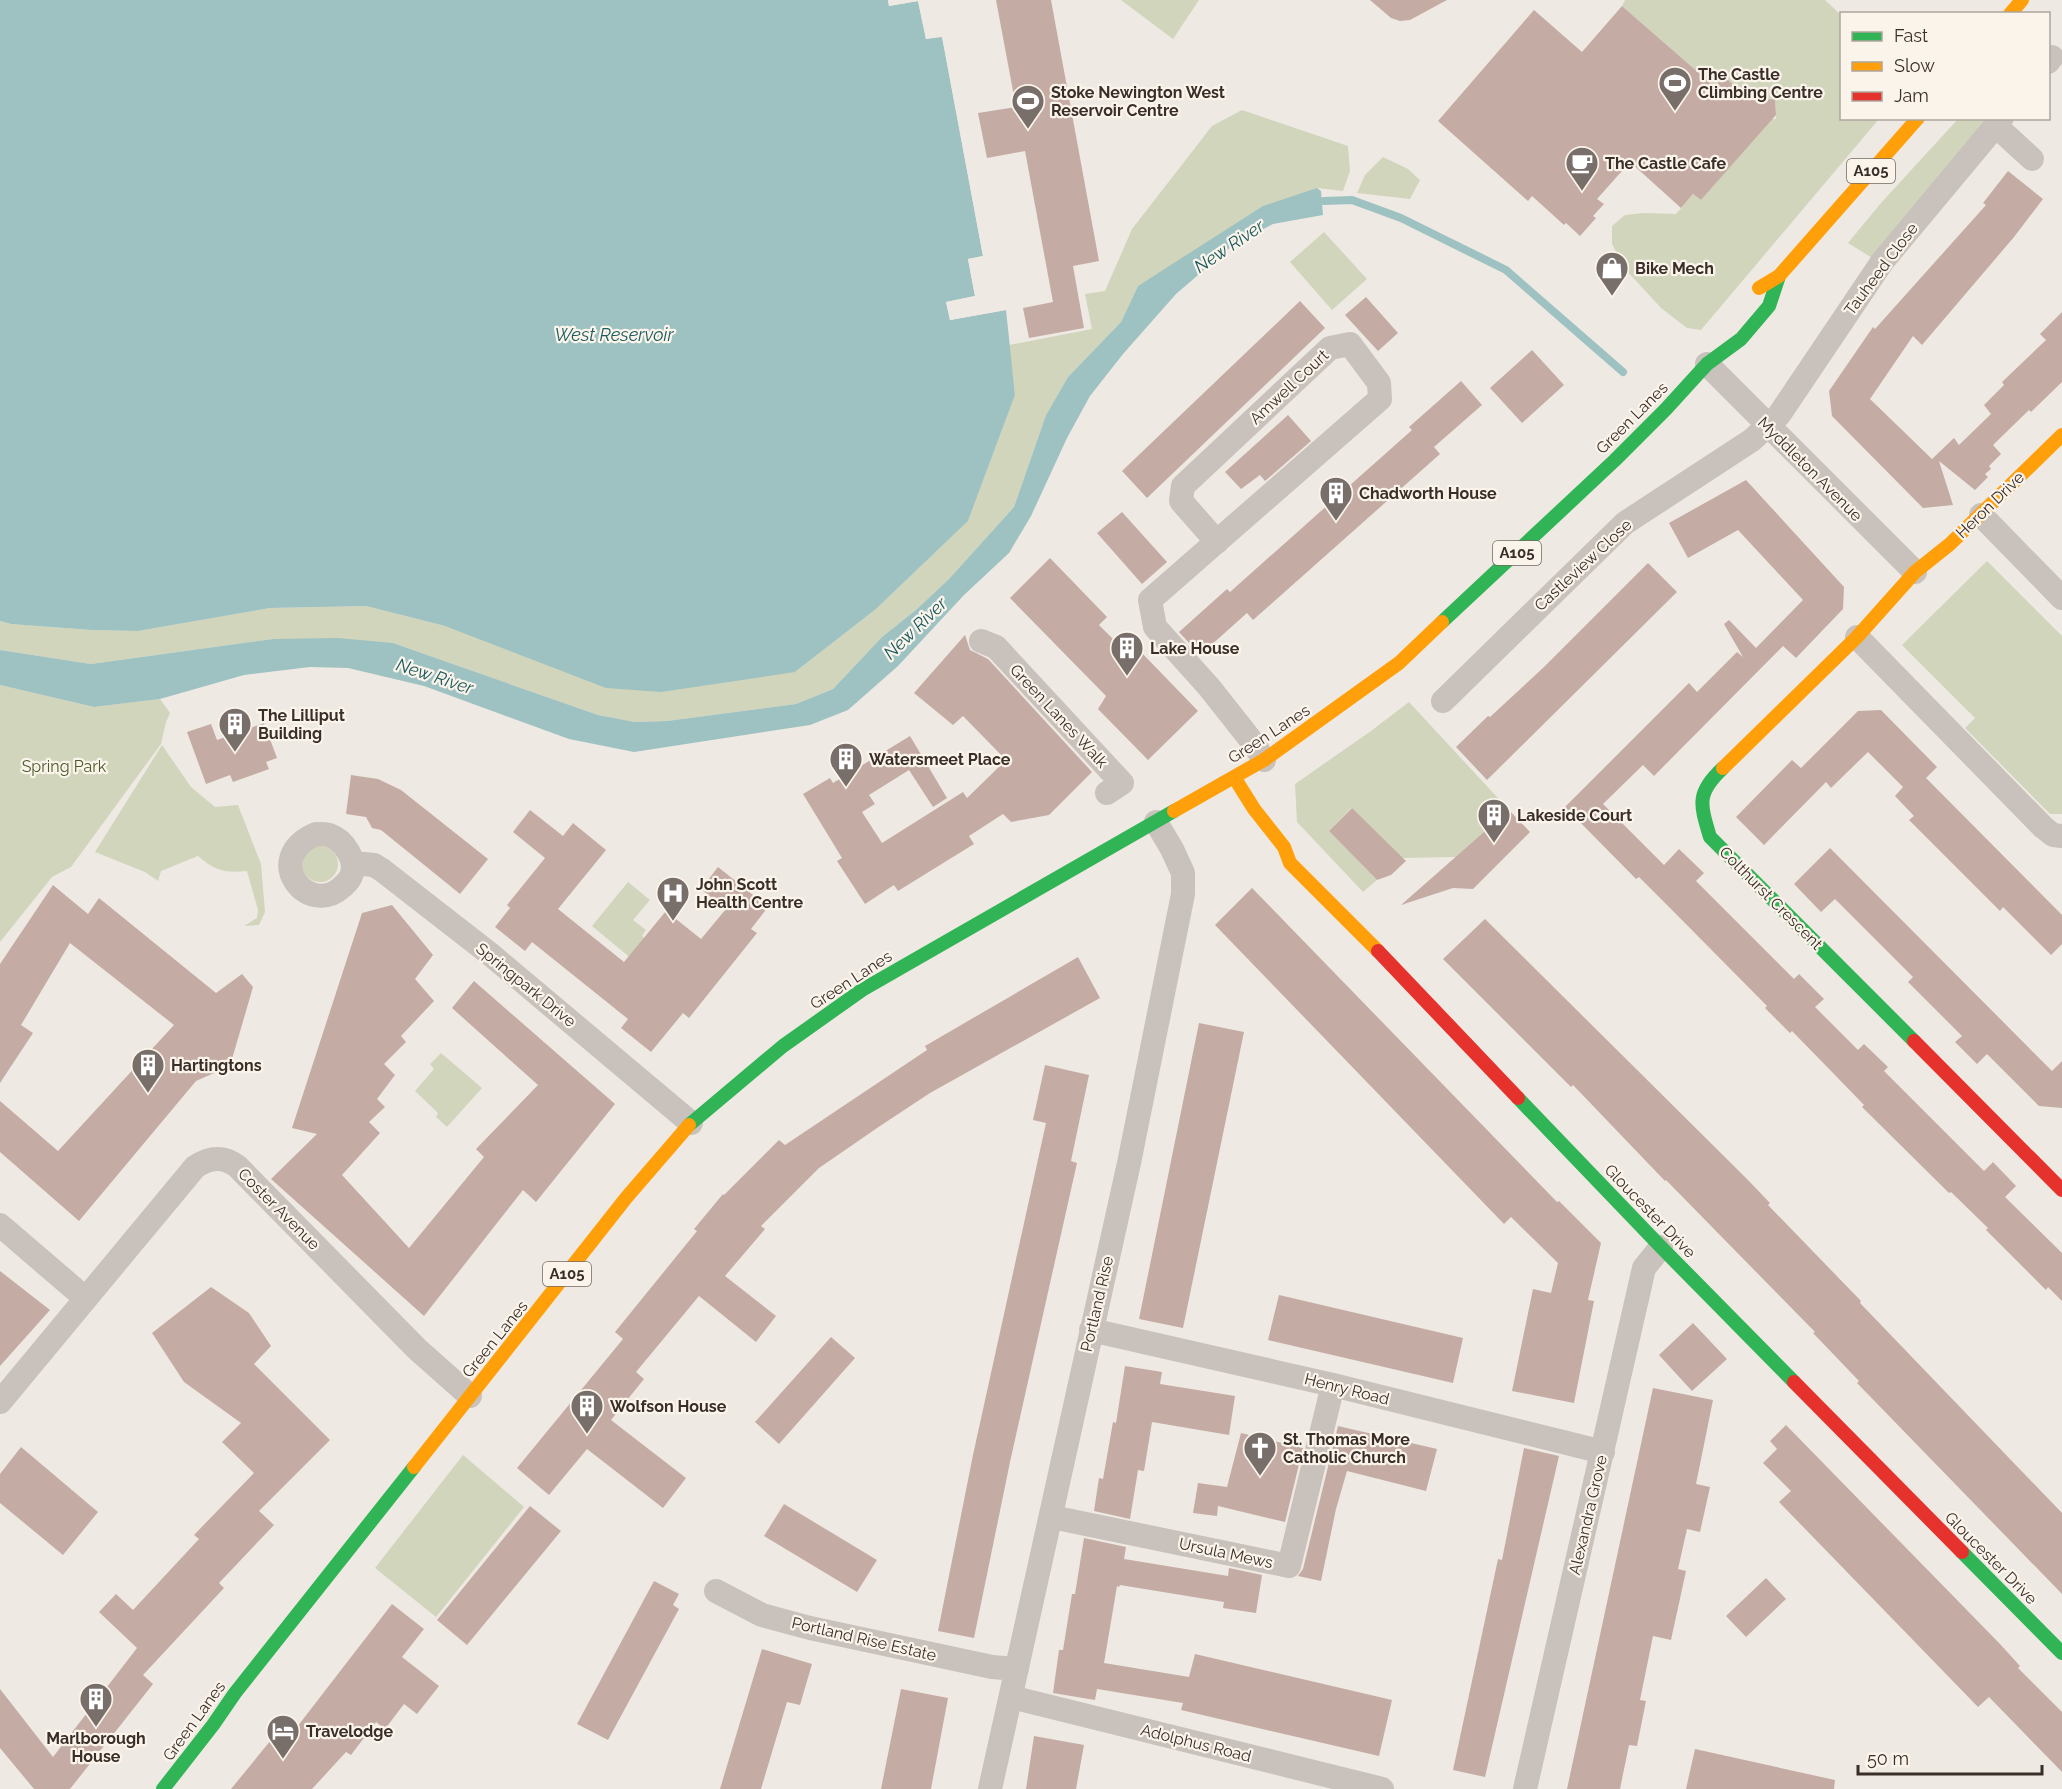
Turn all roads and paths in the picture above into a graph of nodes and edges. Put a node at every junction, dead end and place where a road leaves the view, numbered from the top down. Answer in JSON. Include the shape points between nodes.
{"nodes":[{"id":1,"x":2022,"y":0,"type":"edge"},
{"id":2,"x":2012,"y":12,"type":"edge"},
{"id":3,"x":1916,"y":120,"type":"edge"},
{"id":4,"x":1999,"y":122,"type":"edge"},
{"id":5,"x":2032,"y":159,"type":"dead end"},
{"id":6,"x":1779,"y":276,"type":"junction"},
{"id":7,"x":1746,"y":298,"type":"dead end"},
{"id":8,"x":1720,"y":334,"type":"dead end"},
{"id":9,"x":1707,"y":364,"type":"junction"},
{"id":10,"x":1767,"y":427,"type":"junction"},
{"id":11,"x":2062,"y":435,"type":"edge"},
{"id":12,"x":1981,"y":515,"type":"junction"},
{"id":13,"x":1217,"y":542,"type":"junction"},
{"id":14,"x":1915,"y":572,"type":"junction"},
{"id":15,"x":2062,"y":598,"type":"edge"},
{"id":16,"x":1857,"y":636,"type":"junction"},
{"id":17,"x":981,"y":641,"type":"dead end"},
{"id":18,"x":1443,"y":700,"type":"dead end"},
{"id":19,"x":1264,"y":760,"type":"junction"},
{"id":20,"x":1234,"y":777,"type":"junction"},
{"id":21,"x":1107,"y":793,"type":"dead end"},
{"id":22,"x":1156,"y":822,"type":"junction"},
{"id":23,"x":2062,"y":836,"type":"edge"},
{"id":24,"x":353,"y":864,"type":"dead end"},
{"id":25,"x":691,"y":1123,"type":"junction"},
{"id":26,"x":2060,"y":1183,"type":"edge"},
{"id":27,"x":0,"y":1225,"type":"edge"},
{"id":28,"x":1661,"y":1247,"type":"junction"},
{"id":29,"x":85,"y":1298,"type":"junction"},
{"id":30,"x":1091,"y":1330,"type":"junction"},
{"id":31,"x":1333,"y":1385,"type":"junction"},
{"id":32,"x":470,"y":1396,"type":"junction"},
{"id":33,"x":0,"y":1402,"type":"edge"},
{"id":34,"x":1603,"y":1452,"type":"junction"},
{"id":35,"x":1052,"y":1517,"type":"junction"},
{"id":36,"x":716,"y":1591,"type":"dead end"},
{"id":37,"x":2062,"y":1653,"type":"edge"},
{"id":38,"x":1017,"y":1669,"type":"junction"},
{"id":39,"x":1011,"y":1697,"type":"junction"},
{"id":40,"x":163,"y":1789,"type":"edge"},
{"id":41,"x":990,"y":1789,"type":"edge"},
{"id":42,"x":1382,"y":1789,"type":"edge"},
{"id":43,"x":1525,"y":1789,"type":"edge"}],
"edges":[{"from":1,"to":2,"type":"main road"},
{"from":3,"to":6,"type":"main road","name":"Green Lanes","number":"A105"},
{"from":4,"to":5,"type":"street"},
{"from":4,"to":10,"type":"street","name":"Tauheed Close","via":[[1882,262]]},
{"from":6,"to":7,"type":"main road","name":"Green Lanes","number":"A105"},
{"from":6,"to":9,"type":"main road","name":"Green Lanes","number":"A105","via":[[1769,306],[1741,339]]},
{"from":8,"to":9,"type":"main road","name":"Green Lanes","number":"A105"},
{"from":9,"to":10,"type":"street","name":"Myddleton Avenue"},
{"from":9,"to":19,"type":"main road","name":"Green Lanes","number":"A105","via":[[1615,460],[1399,663]]},
{"from":10,"to":14,"type":"street","name":"Myddleton Avenue"},
{"from":10,"to":18,"type":"street","name":"Castleview Close","via":[[1624,523]]},
{"from":11,"to":12,"type":"main road","name":"Heron Drive"},
{"from":12,"to":14,"type":"main road","name":"Heron Drive"},
{"from":12,"to":15,"type":"street"},
{"from":13,"to":13,"type":"street","name":"Amwell Court","via":[[1380,399],[1379,383],[1350,344],[1330,348],[1183,486],[1181,501]]},
{"from":13,"to":19,"type":"street","name":"Amwell Court","via":[[1150,600],[1155,627],[1209,687]]},
{"from":14,"to":16,"type":"main road","name":"Colthurst Crescent"},
{"from":16,"to":23,"type":"street","via":[[2043,828]]},
{"from":16,"to":26,"type":"main road","name":"Colthurst Crescent","via":[[1708,782],[1701,808],[1710,837]]},
{"from":17,"to":21,"type":"street","name":"Green Lanes Walk","via":[[996,647],[1122,783]]},
{"from":19,"to":20,"type":"main road","name":"Green Lanes","number":"A105"},
{"from":20,"to":22,"type":"main road","name":"Green Lanes","number":"A105"},
{"from":20,"to":28,"type":"main road","name":"Gloucester Drive","via":[[1284,847],[1290,863]]},
{"from":22,"to":25,"type":"main road","name":"Green Lanes","number":"A105","via":[[862,990],[783,1046]]},
{"from":22,"to":30,"type":"street","name":"Portland Rise","via":[[1183,873],[1183,894]]},
{"from":24,"to":25,"type":"street","name":"Springpark Drive","via":[[374,865],[382,870],[490,954]]},
{"from":25,"to":32,"type":"main road","name":"Green Lanes","number":"A105"},
{"from":27,"to":29,"type":"street"},
{"from":28,"to":34,"type":"street","name":"Alexandra Grove","via":[[1644,1268]]},
{"from":28,"to":37,"type":"main road","name":"Gloucester Drive"},
{"from":29,"to":32,"type":"street","name":"Coster Avenue","via":[[195,1167],[205,1160],[228,1160],[417,1349]]},
{"from":29,"to":33,"type":"street","name":"Coster Avenue"},
{"from":30,"to":31,"type":"street","name":"Henry Road"},
{"from":30,"to":35,"type":"street","name":"Portland Rise"},
{"from":31,"to":34,"type":"street","name":"Henry Road"},
{"from":31,"to":35,"type":"street","name":"Ursula Mews","via":[[1289,1566]]},
{"from":32,"to":40,"type":"main road","name":"Green Lanes","number":"A105"},
{"from":34,"to":43,"type":"street","name":"Alexandra Grove"},
{"from":35,"to":38,"type":"street","name":"Portland Rise"},
{"from":36,"to":38,"type":"street","name":"Portland Rise Estate","via":[[762,1615],[810,1628]]},
{"from":38,"to":39,"type":"street","name":"Portland Rise"},
{"from":39,"to":41,"type":"street","name":"Portland Rise"},
{"from":39,"to":42,"type":"street","name":"Adolphus Road"}]}
